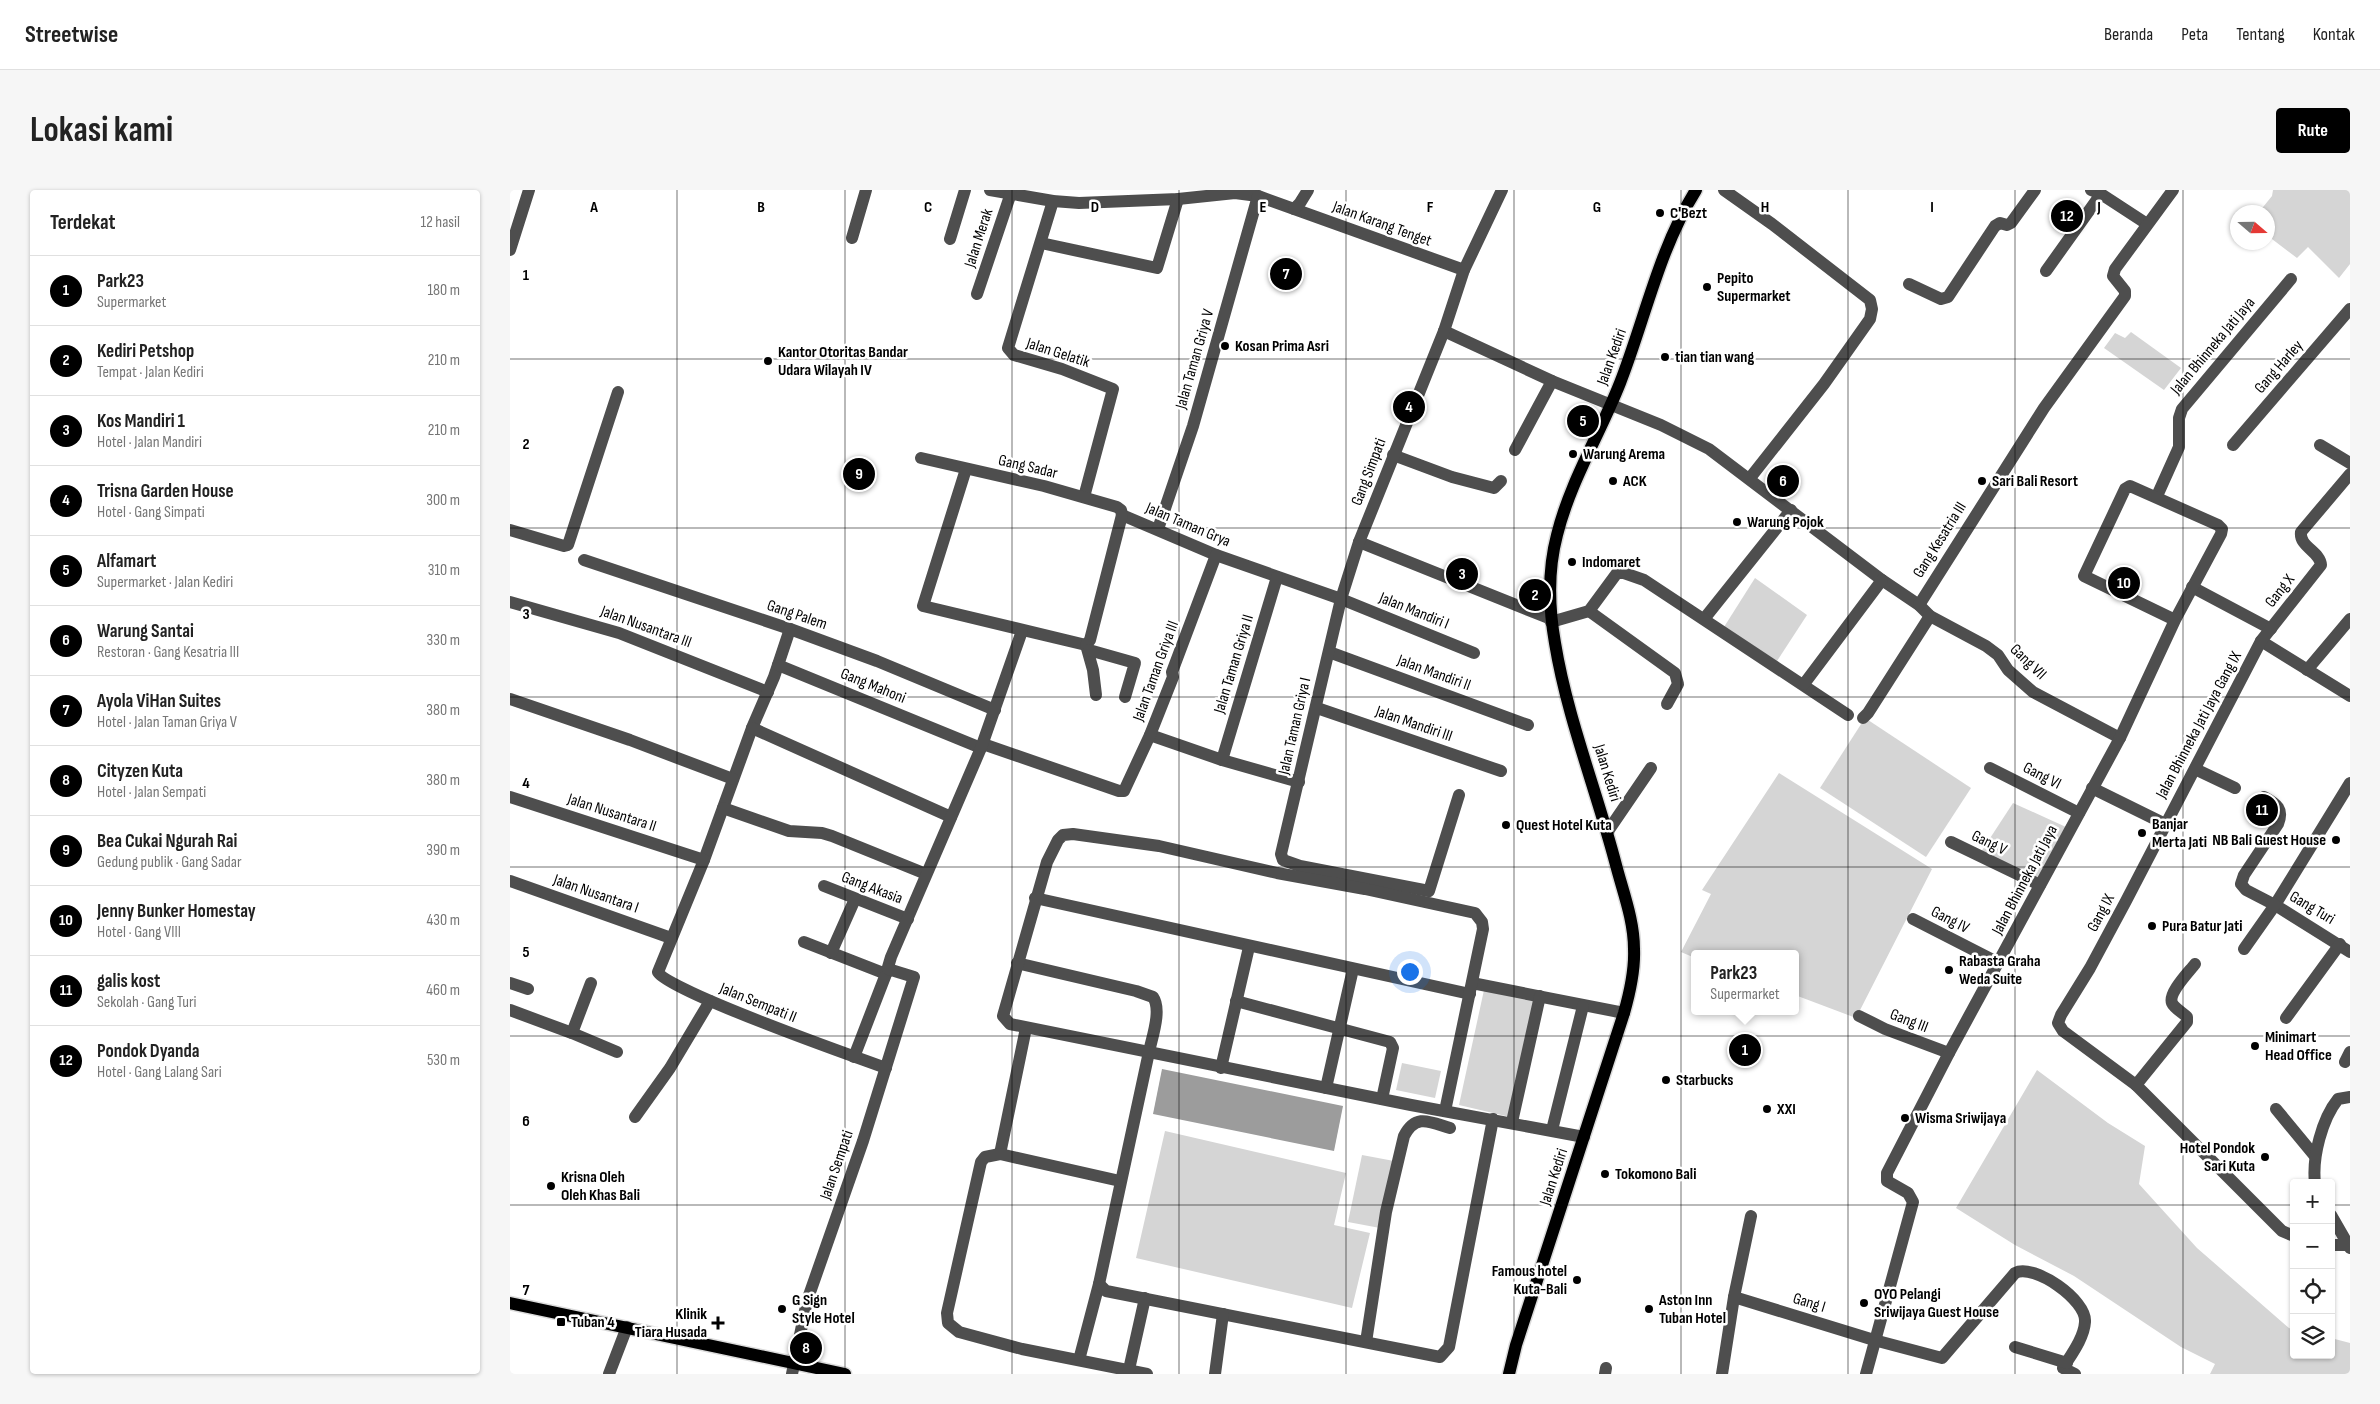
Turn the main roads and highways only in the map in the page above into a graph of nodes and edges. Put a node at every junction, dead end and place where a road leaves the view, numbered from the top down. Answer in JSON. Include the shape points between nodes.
{"nodes":[{"id":1,"x":1696,"y":190,"type":"edge"},
{"id":2,"x":510,"y":1303,"type":"edge"},
{"id":3,"x":793,"y":1369,"type":"edge"},
{"id":4,"x":845,"y":1374,"type":"edge"},
{"id":5,"x":1509,"y":1374,"type":"edge"}],
"edges":[{"from":1,"to":5,"type":"main road","name":"Jalan Kediri","via":[[1674,229],[1611,404],[1557,534],[1551,621],[1555,646],[1608,831],[1632,925],[1635,950],[1624,1013]]},
{"from":2,"to":3,"type":"main road","via":[[627,1327]]},
{"from":3,"to":4,"type":"main road"}]}
